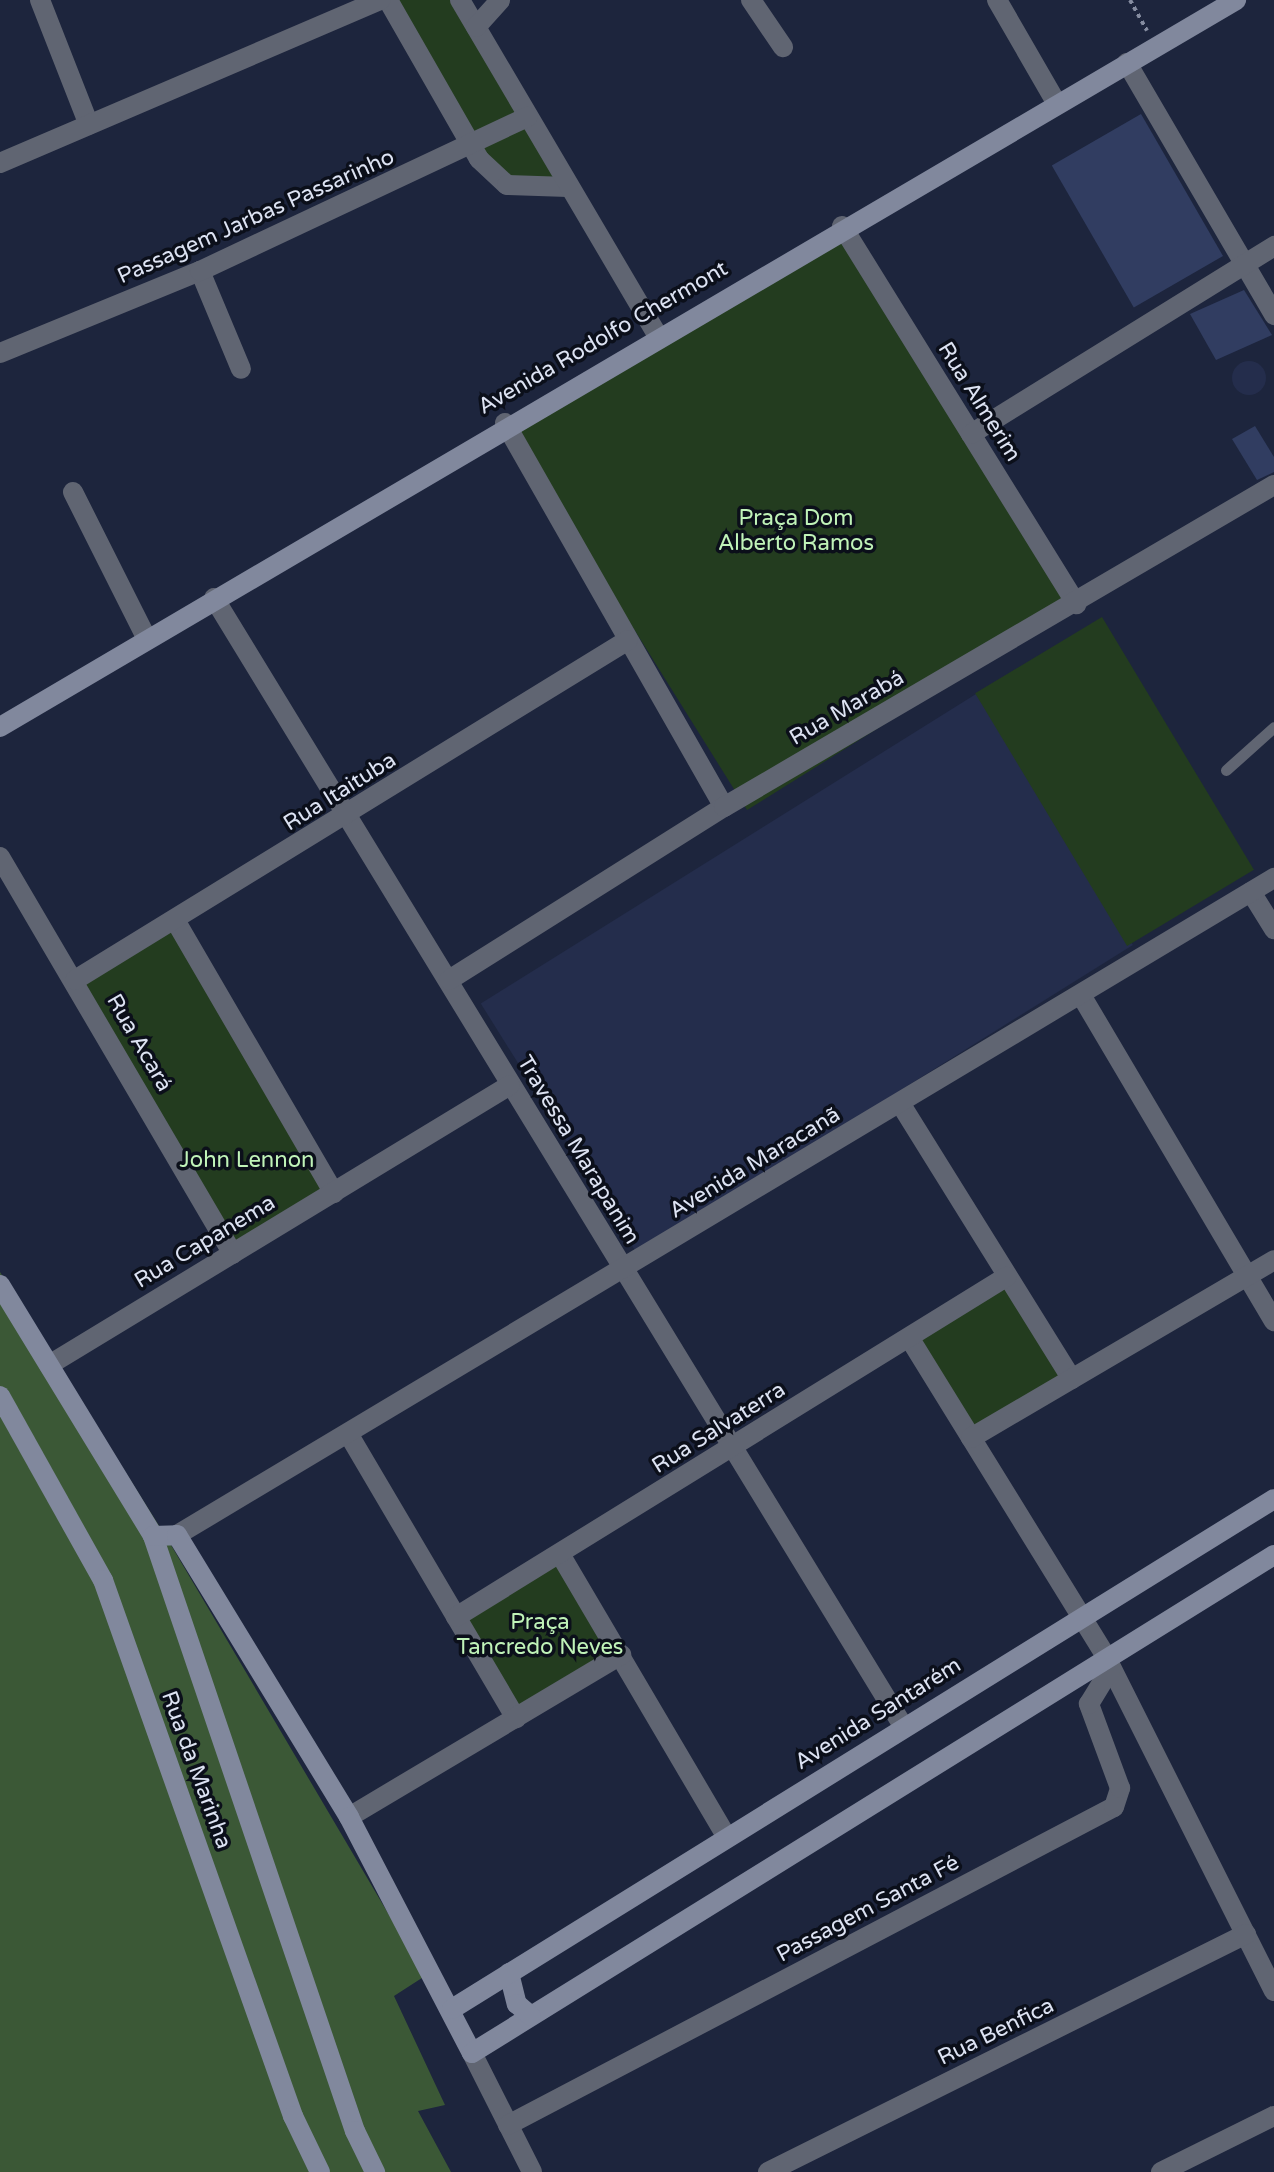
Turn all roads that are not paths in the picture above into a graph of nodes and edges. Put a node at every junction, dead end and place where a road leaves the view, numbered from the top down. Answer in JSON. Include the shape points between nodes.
{"nodes":[{"id":1,"x":40,"y":0,"type":"edge"},
{"id":2,"x":381,"y":0,"type":"edge"},
{"id":3,"x":388,"y":0,"type":"edge"},
{"id":4,"x":460,"y":0,"type":"edge"},
{"id":5,"x":500,"y":0,"type":"edge"},
{"id":6,"x":751,"y":0,"type":"edge"},
{"id":7,"x":997,"y":0,"type":"edge"},
{"id":8,"x":1236,"y":0,"type":"edge"},
{"id":9,"x":476,"y":27,"type":"junction"},
{"id":10,"x":783,"y":47,"type":"dead end"},
{"id":11,"x":1127,"y":63,"type":"junction"},
{"id":12,"x":1056,"y":102,"type":"junction"},
{"id":13,"x":528,"y":117,"type":"junction"},
{"id":14,"x":89,"y":125,"type":"junction"},
{"id":15,"x":472,"y":147,"type":"junction"},
{"id":16,"x":0,"y":163,"type":"edge"},
{"id":17,"x":568,"y":187,"type":"junction"},
{"id":18,"x":842,"y":226,"type":"junction"},
{"id":19,"x":1274,"y":246,"type":"edge"},
{"id":20,"x":1243,"y":265,"type":"junction"},
{"id":21,"x":200,"y":271,"type":"junction"},
{"id":22,"x":1274,"y":315,"type":"edge"},
{"id":23,"x":657,"y":334,"type":"junction"},
{"id":24,"x":0,"y":353,"type":"edge"},
{"id":25,"x":241,"y":369,"type":"dead end"},
{"id":26,"x":505,"y":423,"type":"junction"},
{"id":27,"x":971,"y":434,"type":"junction"},
{"id":28,"x":1274,"y":485,"type":"edge"},
{"id":29,"x":73,"y":492,"type":"dead end"},
{"id":30,"x":214,"y":598,"type":"junction"},
{"id":31,"x":1076,"y":604,"type":"junction"},
{"id":32,"x":147,"y":639,"type":"junction"},
{"id":33,"x":628,"y":640,"type":"junction"},
{"id":34,"x":0,"y":727,"type":"edge"},
{"id":35,"x":1274,"y":727,"type":"edge"},
{"id":36,"x":1226,"y":770,"type":"dead end"},
{"id":37,"x":724,"y":807,"type":"junction"},
{"id":38,"x":350,"y":815,"type":"junction"},
{"id":39,"x":0,"y":857,"type":"edge"},
{"id":40,"x":1274,"y":878,"type":"edge"},
{"id":41,"x":1251,"y":892,"type":"junction"},
{"id":42,"x":175,"y":920,"type":"junction"},
{"id":43,"x":1274,"y":929,"type":"edge"},
{"id":44,"x":75,"y":980,"type":"junction"},
{"id":45,"x":449,"y":980,"type":"junction"},
{"id":46,"x":1081,"y":995,"type":"junction"},
{"id":47,"x":510,"y":1085,"type":"junction"},
{"id":48,"x":900,"y":1103,"type":"junction"},
{"id":49,"x":334,"y":1193,"type":"junction"},
{"id":50,"x":233,"y":1254,"type":"junction"},
{"id":51,"x":1274,"y":1260,"type":"edge"},
{"id":52,"x":624,"y":1271,"type":"junction"},
{"id":53,"x":1006,"y":1277,"type":"junction"},
{"id":54,"x":1246,"y":1277,"type":"junction"},
{"id":55,"x":0,"y":1285,"type":"edge"},
{"id":56,"x":1274,"y":1321,"type":"edge"},
{"id":57,"x":910,"y":1339,"type":"junction"},
{"id":58,"x":49,"y":1365,"type":"junction"},
{"id":59,"x":1072,"y":1379,"type":"junction"},
{"id":60,"x":0,"y":1396,"type":"edge"},
{"id":61,"x":349,"y":1435,"type":"junction"},
{"id":62,"x":971,"y":1438,"type":"junction"},
{"id":63,"x":732,"y":1448,"type":"junction"},
{"id":64,"x":1274,"y":1499,"type":"edge"},
{"id":65,"x":177,"y":1535,"type":"junction"},
{"id":66,"x":153,"y":1536,"type":"junction"},
{"id":67,"x":560,"y":1554,"type":"junction"},
{"id":68,"x":1274,"y":1555,"type":"edge"},
{"id":69,"x":456,"y":1617,"type":"junction"},
{"id":70,"x":1080,"y":1617,"type":"junction"},
{"id":71,"x":621,"y":1655,"type":"junction"},
{"id":72,"x":1108,"y":1662,"type":"junction"},
{"id":73,"x":516,"y":1719,"type":"junction"},
{"id":74,"x":903,"y":1726,"type":"junction"},
{"id":75,"x":349,"y":1817,"type":"junction"},
{"id":76,"x":727,"y":1837,"type":"junction"},
{"id":77,"x":1246,"y":1934,"type":"junction"},
{"id":78,"x":509,"y":1973,"type":"junction"},
{"id":79,"x":1274,"y":1991,"type":"edge"},
{"id":80,"x":452,"y":2009,"type":"junction"},
{"id":81,"x":531,"y":2016,"type":"junction"},
{"id":82,"x":472,"y":2053,"type":"junction"},
{"id":83,"x":1274,"y":2116,"type":"edge"},
{"id":84,"x":508,"y":2125,"type":"junction"},
{"id":85,"x":320,"y":2172,"type":"edge"},
{"id":86,"x":375,"y":2172,"type":"edge"},
{"id":87,"x":532,"y":2172,"type":"edge"},
{"id":88,"x":768,"y":2172,"type":"edge"},
{"id":89,"x":1161,"y":2172,"type":"edge"}],
"edges":[{"from":1,"to":14,"type":"street"},
{"from":2,"to":14,"type":"street"},
{"from":3,"to":15,"type":"street"},
{"from":4,"to":9,"type":"street"},
{"from":5,"to":9,"type":"street"},
{"from":6,"to":10,"type":"street"},
{"from":7,"to":12,"type":"street"},
{"from":8,"to":11,"type":"main road","name":"Avenida Rodolfo Chermont"},
{"from":9,"to":13,"type":"street"},
{"from":11,"to":12,"type":"main road","name":"Avenida Rodolfo Chermont"},
{"from":11,"to":20,"type":"street"},
{"from":12,"to":18,"type":"main road","name":"Avenida Rodolfo Chermont"},
{"from":13,"to":15,"type":"street","name":"Passagem Jarbas Passarinho"},
{"from":13,"to":17,"type":"street"},
{"from":14,"to":16,"type":"street"},
{"from":15,"to":17,"type":"street","via":[[507,185]]},
{"from":15,"to":21,"type":"street","name":"Passagem Jarbas Passarinho"},
{"from":17,"to":23,"type":"street"},
{"from":18,"to":23,"type":"main road","name":"Avenida Rodolfo Chermont"},
{"from":18,"to":27,"type":"street","name":"Rua Almerim"},
{"from":19,"to":20,"type":"street"},
{"from":20,"to":22,"type":"street"},
{"from":20,"to":27,"type":"street"},
{"from":21,"to":24,"type":"street","name":"Passagem Jarbas Passarinho"},
{"from":21,"to":25,"type":"street"},
{"from":23,"to":26,"type":"main road","name":"Avenida Rodolfo Chermont"},
{"from":26,"to":30,"type":"main road","name":"Avenida Rodolfo Chermont"},
{"from":26,"to":33,"type":"street"},
{"from":27,"to":31,"type":"street","name":"Rua Almerim"},
{"from":28,"to":31,"type":"street","name":"Rua Marabá"},
{"from":29,"to":32,"type":"street"},
{"from":30,"to":32,"type":"main road","name":"Avenida Rodolfo Chermont"},
{"from":30,"to":38,"type":"street","name":"Travessa Marapanim"},
{"from":31,"to":37,"type":"street","name":"Rua Marabá"},
{"from":32,"to":34,"type":"main road","name":"Avenida Rodolfo Chermont"},
{"from":33,"to":37,"type":"street"},
{"from":33,"to":38,"type":"street","name":"Rua Itaituba"},
{"from":35,"to":36,"type":"lane"},
{"from":37,"to":45,"type":"street","name":"Rua Marabá"},
{"from":38,"to":42,"type":"street","name":"Rua Itaituba"},
{"from":38,"to":45,"type":"street","name":"Travessa Marapanim"},
{"from":39,"to":44,"type":"street","name":"Rua Acará"},
{"from":40,"to":41,"type":"street","name":"Avenida Maracanã"},
{"from":41,"to":43,"type":"street"},
{"from":41,"to":46,"type":"street","name":"Avenida Maracanã"},
{"from":42,"to":44,"type":"street","name":"Rua Itaituba"},
{"from":42,"to":49,"type":"street"},
{"from":44,"to":50,"type":"street","name":"Rua Acará"},
{"from":45,"to":47,"type":"street","name":"Travessa Marapanim"},
{"from":46,"to":48,"type":"street","name":"Avenida Maracanã"},
{"from":46,"to":54,"type":"street"},
{"from":47,"to":49,"type":"street","name":"Rua Capanema"},
{"from":47,"to":52,"type":"street","name":"Travessa Marapanim"},
{"from":48,"to":52,"type":"street","name":"Avenida Maracanã"},
{"from":48,"to":53,"type":"street"},
{"from":49,"to":50,"type":"street","name":"Rua Capanema"},
{"from":50,"to":58,"type":"street","name":"Rua Capanema"},
{"from":51,"to":54,"type":"street"},
{"from":52,"to":61,"type":"street","name":"Avenida Maracanã"},
{"from":52,"to":63,"type":"street","name":"Travessa Marapanim"},
{"from":53,"to":57,"type":"street","name":"Rua Salvaterra"},
{"from":53,"to":59,"type":"street"},
{"from":54,"to":56,"type":"street"},
{"from":54,"to":59,"type":"street"},
{"from":55,"to":58,"type":"main road","name":"Rua da Marinha"},
{"from":57,"to":62,"type":"street"},
{"from":57,"to":63,"type":"street","name":"Rua Salvaterra"},
{"from":58,"to":66,"type":"main road","name":"Rua da Marinha"},
{"from":59,"to":62,"type":"street"},
{"from":60,"to":85,"type":"main road","name":"Rua da Marinha","via":[[103,1580]]},
{"from":61,"to":65,"type":"street","name":"Avenida Maracanã"},
{"from":61,"to":69,"type":"street"},
{"from":62,"to":70,"type":"street"},
{"from":63,"to":67,"type":"street","name":"Rua Salvaterra"},
{"from":63,"to":74,"type":"street","name":"Travessa Marapanim"},
{"from":64,"to":70,"type":"main road","name":"Avenida Santarém"},
{"from":65,"to":66,"type":"main road"},
{"from":65,"to":75,"type":"main road"},
{"from":66,"to":86,"type":"main road","name":"Rua da Marinha","via":[[355,2131]]},
{"from":67,"to":69,"type":"street","name":"Rua Salvaterra"},
{"from":67,"to":71,"type":"street"},
{"from":68,"to":72,"type":"main road"},
{"from":69,"to":73,"type":"street"},
{"from":70,"to":72,"type":"street"},
{"from":70,"to":74,"type":"main road","name":"Avenida Santarém"},
{"from":71,"to":73,"type":"street"},
{"from":71,"to":76,"type":"street"},
{"from":72,"to":77,"type":"street"},
{"from":72,"to":81,"type":"main road"},
{"from":72,"to":84,"type":"street","name":"Passagem Santa Fé","via":[[1089,1704],[1120,1788],[1114,1807]]},
{"from":73,"to":75,"type":"street"},
{"from":74,"to":76,"type":"main road","name":"Avenida Santarém"},
{"from":75,"to":80,"type":"main road"},
{"from":76,"to":78,"type":"main road","name":"Avenida Santarém"},
{"from":77,"to":79,"type":"street"},
{"from":77,"to":88,"type":"street","name":"Rua Benfica"},
{"from":78,"to":80,"type":"main road","name":"Avenida Santarém"},
{"from":78,"to":81,"type":"main road","via":[[517,2004]]},
{"from":80,"to":82,"type":"main road"},
{"from":81,"to":82,"type":"main road"},
{"from":82,"to":84,"type":"street"},
{"from":83,"to":89,"type":"street"},
{"from":84,"to":87,"type":"street"}]}
